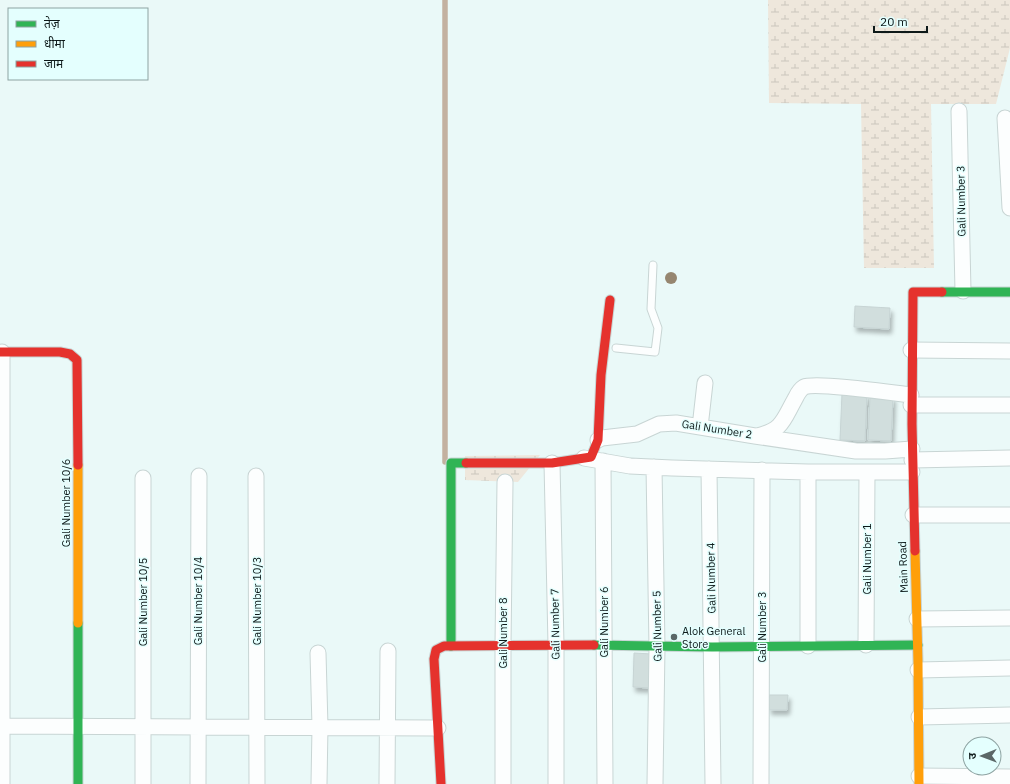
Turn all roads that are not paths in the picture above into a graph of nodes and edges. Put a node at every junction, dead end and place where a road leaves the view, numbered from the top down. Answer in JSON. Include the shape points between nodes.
{"nodes":[{"id":1,"x":959,"y":111,"type":"dead end"},
{"id":2,"x":1005,"y":118,"type":"dead end"},
{"id":3,"x":1010,"y":208,"type":"edge"},
{"id":4,"x":653,"y":265,"type":"dead end"},
{"id":5,"x":963,"y":291,"type":"junction"},
{"id":6,"x":1010,"y":292,"type":"edge"},
{"id":7,"x":610,"y":300,"type":"dead end"},
{"id":8,"x":616,"y":348,"type":"dead end"},
{"id":9,"x":911,"y":350,"type":"junction"},
{"id":10,"x":1010,"y":351,"type":"edge"},
{"id":11,"x":1,"y":352,"type":"edge"},
{"id":12,"x":705,"y":383,"type":"dead end"},
{"id":13,"x":911,"y":400,"type":"junction"},
{"id":14,"x":1010,"y":405,"type":"edge"},
{"id":15,"x":700,"y":427,"type":"junction"},
{"id":16,"x":755,"y":436,"type":"junction"},
{"id":17,"x":598,"y":440,"type":"junction"},
{"id":18,"x":584,"y":458,"type":"junction"},
{"id":19,"x":1010,"y":458,"type":"edge"},
{"id":20,"x":912,"y":460,"type":"junction"},
{"id":21,"x":603,"y":461,"type":"junction"},
{"id":22,"x":552,"y":463,"type":"junction"},
{"id":23,"x":654,"y":467,"type":"junction"},
{"id":24,"x":709,"y":468,"type":"junction"},
{"id":25,"x":762,"y":470,"type":"junction"},
{"id":26,"x":808,"y":472,"type":"junction"},
{"id":27,"x":867,"y":472,"type":"junction"},
{"id":28,"x":199,"y":476,"type":"dead end"},
{"id":29,"x":256,"y":476,"type":"dead end"},
{"id":30,"x":143,"y":478,"type":"dead end"},
{"id":31,"x":505,"y":482,"type":"dead end"},
{"id":32,"x":913,"y":515,"type":"junction"},
{"id":33,"x":1010,"y":515,"type":"edge"},
{"id":34,"x":1010,"y":618,"type":"edge"},
{"id":35,"x":917,"y":619,"type":"junction"},
{"id":36,"x":502,"y":645,"type":"junction"},
{"id":37,"x":556,"y":645,"type":"junction"},
{"id":38,"x":604,"y":645,"type":"junction"},
{"id":39,"x":866,"y":645,"type":"junction"},
{"id":40,"x":918,"y":645,"type":"junction"},
{"id":41,"x":451,"y":646,"type":"junction"},
{"id":42,"x":762,"y":646,"type":"junction"},
{"id":43,"x":808,"y":646,"type":"junction"},
{"id":44,"x":657,"y":647,"type":"junction"},
{"id":45,"x":712,"y":647,"type":"junction"},
{"id":46,"x":388,"y":651,"type":"dead end"},
{"id":47,"x":318,"y":653,"type":"dead end"},
{"id":48,"x":1010,"y":668,"type":"edge"},
{"id":49,"x":918,"y":670,"type":"junction"},
{"id":50,"x":1010,"y":715,"type":"edge"},
{"id":51,"x":919,"y":717,"type":"junction"},
{"id":52,"x":1,"y":726,"type":"edge"},
{"id":53,"x":78,"y":726,"type":"junction"},
{"id":54,"x":144,"y":726,"type":"junction"},
{"id":55,"x":198,"y":726,"type":"junction"},
{"id":56,"x":257,"y":727,"type":"junction"},
{"id":57,"x":320,"y":727,"type":"junction"},
{"id":58,"x":388,"y":728,"type":"junction"},
{"id":59,"x":438,"y":728,"type":"junction"},
{"id":60,"x":1010,"y":778,"type":"edge"},
{"id":61,"x":919,"y":780,"type":"edge"},
{"id":62,"x":2,"y":784,"type":"edge"},
{"id":63,"x":78,"y":784,"type":"edge"},
{"id":64,"x":143,"y":784,"type":"edge"},
{"id":65,"x":198,"y":784,"type":"edge"},
{"id":66,"x":257,"y":784,"type":"edge"},
{"id":67,"x":319,"y":784,"type":"edge"},
{"id":68,"x":387,"y":784,"type":"edge"},
{"id":69,"x":441,"y":784,"type":"edge"},
{"id":70,"x":503,"y":784,"type":"edge"},
{"id":71,"x":556,"y":784,"type":"edge"},
{"id":72,"x":605,"y":784,"type":"edge"},
{"id":73,"x":655,"y":784,"type":"edge"},
{"id":74,"x":713,"y":784,"type":"edge"},
{"id":75,"x":761,"y":784,"type":"edge"}],
"edges":[{"from":1,"to":5,"type":"street","name":"Gali Number 3"},
{"from":2,"to":3,"type":"street"},
{"from":4,"to":8,"type":"lane","via":[[651,309],[658,328],[655,352]]},
{"from":5,"to":6,"type":"street"},
{"from":5,"to":9,"type":"street","name":"Main Road","via":[[913,292]]},
{"from":7,"to":17,"type":"street","via":[[601,375]]},
{"from":9,"to":10,"type":"street"},
{"from":9,"to":13,"type":"street","name":"Main Road"},
{"from":11,"to":52,"type":"street"},
{"from":11,"to":53,"type":"street","name":"Gali Number 10/6","via":[[60,352],[70,354],[77,360]]},
{"from":12,"to":15,"type":"street"},
{"from":13,"to":14,"type":"street","name":"Gali Number 2"},
{"from":13,"to":16,"type":"street","name":"Gali Number 2","via":[[821,385],[805,387],[799,391],[779,427],[772,432]]},
{"from":13,"to":20,"type":"street","name":"Main Road"},
{"from":15,"to":16,"type":"street","name":"Gali Number 2"},
{"from":15,"to":17,"type":"street","name":"Gali Number 2","via":[[666,423],[637,434]]},
{"from":16,"to":20,"type":"street","via":[[856,451],[885,451]]},
{"from":17,"to":18,"type":"street","via":[[590,457]]},
{"from":18,"to":21,"type":"street"},
{"from":18,"to":22,"type":"street"},
{"from":19,"to":20,"type":"street"},
{"from":20,"to":27,"type":"street"},
{"from":20,"to":32,"type":"street","name":"Main Road"},
{"from":21,"to":23,"type":"street"},
{"from":21,"to":38,"type":"street","name":"Gali Number 6"},
{"from":22,"to":37,"type":"street","name":"Gali Number 7"},
{"from":22,"to":41,"type":"street","via":[[451,463]]},
{"from":23,"to":24,"type":"street"},
{"from":23,"to":44,"type":"street","name":"Gali Number 5"},
{"from":24,"to":25,"type":"street"},
{"from":24,"to":45,"type":"street","name":"Gali Number 4"},
{"from":25,"to":26,"type":"street"},
{"from":25,"to":42,"type":"street","name":"Gali Number 3"},
{"from":26,"to":27,"type":"street"},
{"from":26,"to":43,"type":"street"},
{"from":27,"to":39,"type":"street","name":"Gali Number 1"},
{"from":28,"to":55,"type":"street","name":"Gali Number 10/4"},
{"from":29,"to":56,"type":"street","name":"Gali Number 10/3"},
{"from":30,"to":54,"type":"street","name":"Gali Number 10/5"},
{"from":31,"to":36,"type":"street","name":"Gali Number 8"},
{"from":32,"to":33,"type":"street"},
{"from":32,"to":35,"type":"street","name":"Main Road"},
{"from":34,"to":35,"type":"street"},
{"from":35,"to":40,"type":"street","name":"Main Road"},
{"from":36,"to":37,"type":"street"},
{"from":36,"to":41,"type":"street"},
{"from":36,"to":70,"type":"street","name":"Gali Number 8"},
{"from":37,"to":38,"type":"street"},
{"from":37,"to":71,"type":"street","name":"Gali Number 7"},
{"from":38,"to":44,"type":"street"},
{"from":38,"to":72,"type":"street","name":"Gali Number 6"},
{"from":39,"to":40,"type":"street"},
{"from":39,"to":43,"type":"street"},
{"from":40,"to":49,"type":"street","name":"Main Road"},
{"from":41,"to":59,"type":"street","via":[[436,650],[434,659]]},
{"from":42,"to":43,"type":"street"},
{"from":42,"to":45,"type":"street"},
{"from":42,"to":75,"type":"street","name":"Gali Number 3"},
{"from":44,"to":45,"type":"street"},
{"from":44,"to":73,"type":"street","name":"Gali Number 5"},
{"from":45,"to":74,"type":"street","name":"Gali Number 4"},
{"from":46,"to":58,"type":"street"},
{"from":47,"to":57,"type":"street"},
{"from":48,"to":49,"type":"street"},
{"from":49,"to":51,"type":"street","name":"Main Road"},
{"from":50,"to":51,"type":"street"},
{"from":51,"to":61,"type":"street","name":"Main Road"},
{"from":52,"to":53,"type":"street"},
{"from":52,"to":62,"type":"street"},
{"from":53,"to":54,"type":"street"},
{"from":53,"to":63,"type":"street"},
{"from":54,"to":55,"type":"street"},
{"from":54,"to":64,"type":"street","name":"Gali Number 10/5"},
{"from":55,"to":56,"type":"street"},
{"from":55,"to":65,"type":"street","name":"Gali Number 10/4"},
{"from":56,"to":57,"type":"street"},
{"from":56,"to":66,"type":"street","name":"Gali Number 10/3"},
{"from":57,"to":58,"type":"street"},
{"from":57,"to":67,"type":"street"},
{"from":58,"to":59,"type":"street"},
{"from":58,"to":68,"type":"street"},
{"from":59,"to":69,"type":"street"},
{"from":60,"to":61,"type":"street"}]}
